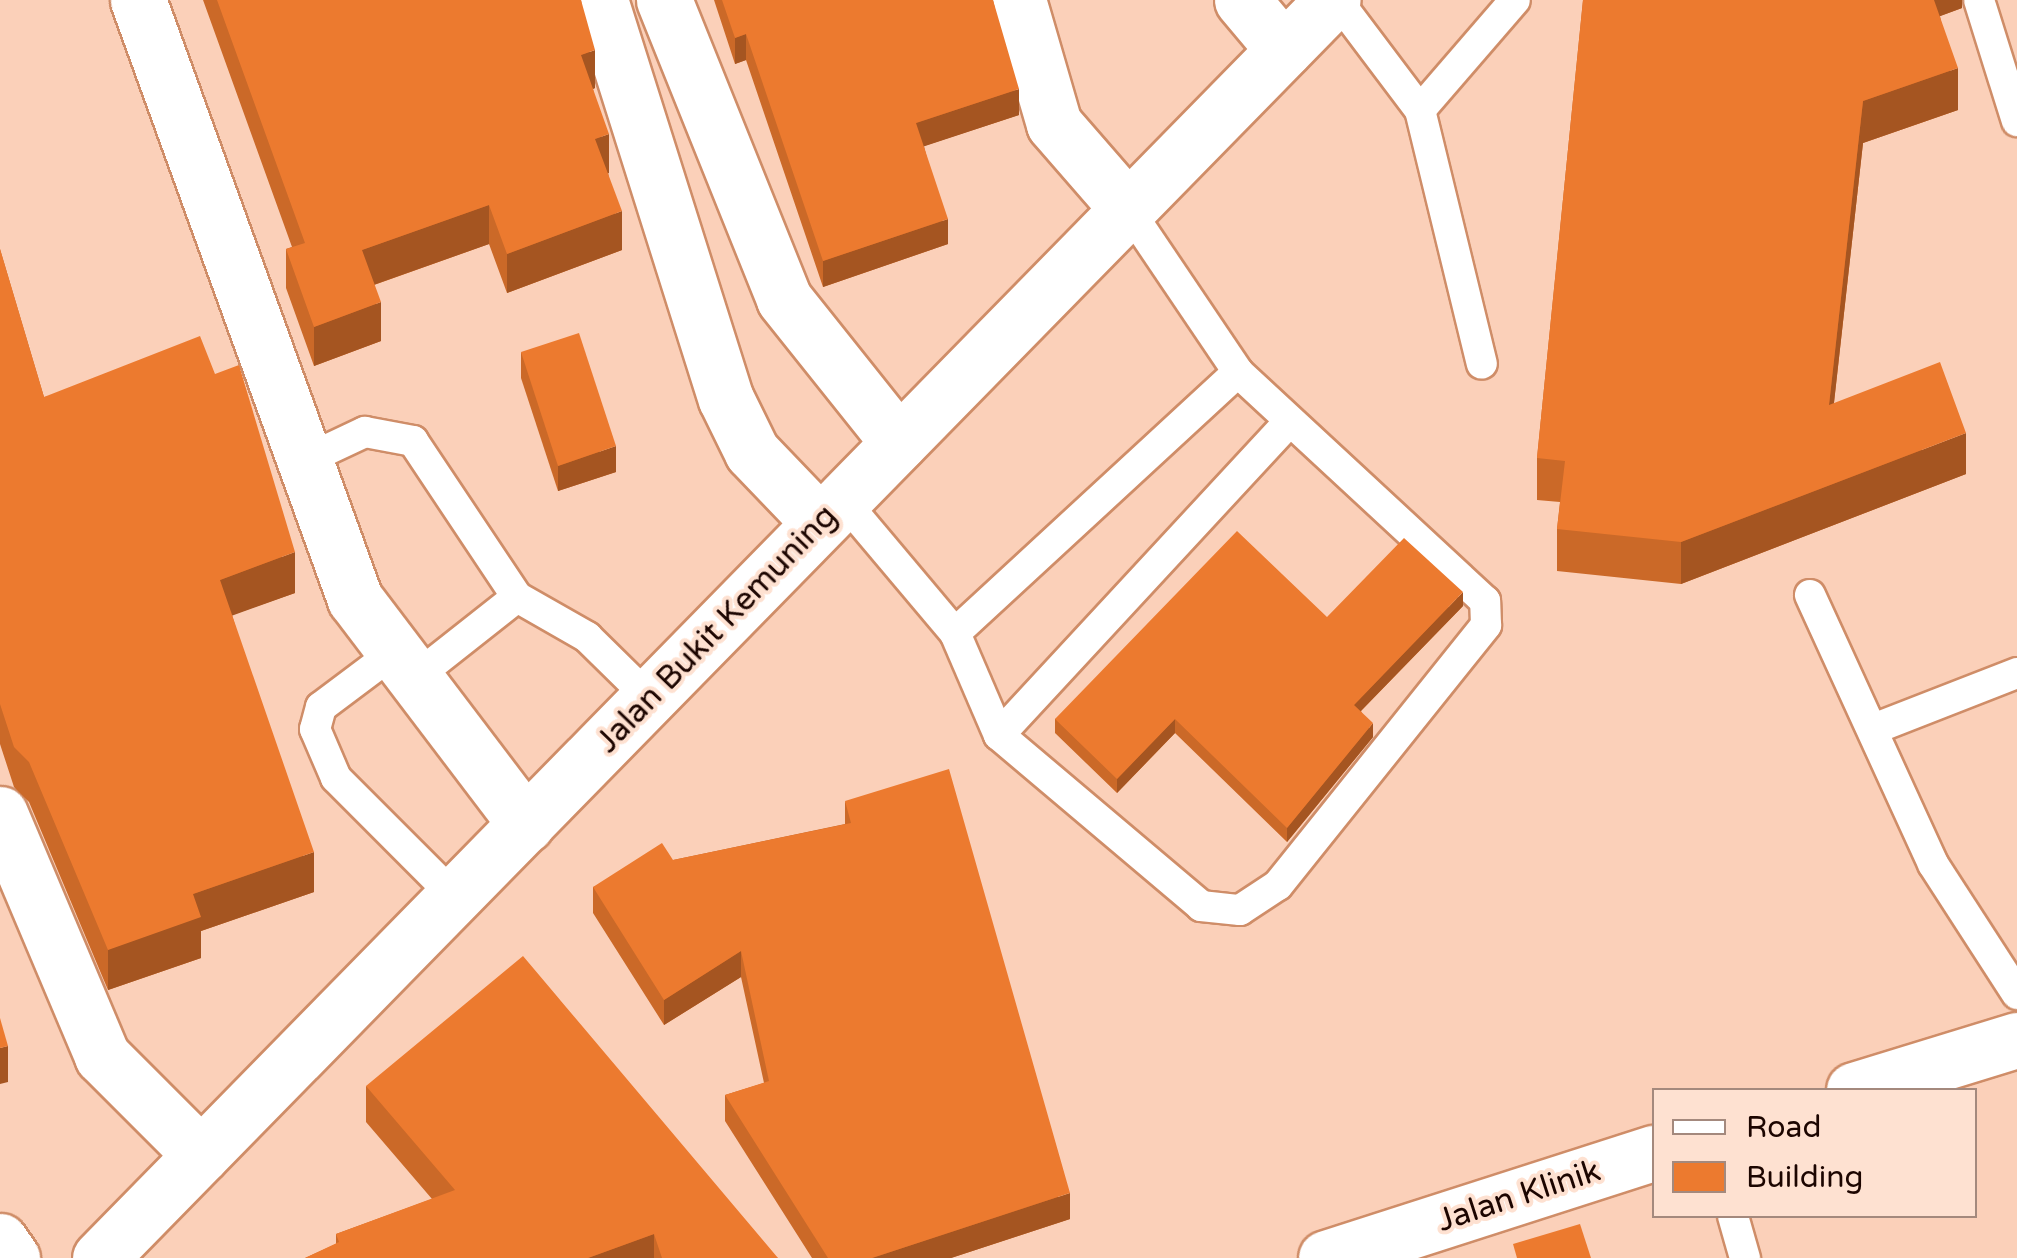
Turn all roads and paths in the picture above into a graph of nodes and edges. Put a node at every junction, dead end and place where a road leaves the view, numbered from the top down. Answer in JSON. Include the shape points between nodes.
{"nodes":[{"id":1,"x":138,"y":0,"type":"edge"},
{"id":2,"x":600,"y":0,"type":"edge"},
{"id":3,"x":664,"y":0,"type":"edge"},
{"id":4,"x":1018,"y":0,"type":"edge"},
{"id":5,"x":1242,"y":0,"type":"edge"},
{"id":6,"x":1335,"y":0,"type":"edge"},
{"id":7,"x":1515,"y":0,"type":"edge"},
{"id":8,"x":1978,"y":0,"type":"edge"},
{"id":9,"x":1284,"y":50,"type":"junction"},
{"id":10,"x":1420,"y":110,"type":"junction"},
{"id":11,"x":2017,"y":121,"type":"edge"},
{"id":12,"x":1128,"y":209,"type":"junction"},
{"id":13,"x":1482,"y":364,"type":"dead end"},
{"id":14,"x":1238,"y":372,"type":"junction"},
{"id":15,"x":1289,"y":422,"type":"junction"},
{"id":16,"x":899,"y":443,"type":"junction"},
{"id":17,"x":299,"y":463,"type":"junction"},
{"id":18,"x":832,"y":512,"type":"junction"},
{"id":19,"x":1810,"y":596,"type":"dead end"},
{"id":20,"x":517,"y":597,"type":"junction"},
{"id":21,"x":955,"y":633,"type":"junction"},
{"id":22,"x":402,"y":666,"type":"junction"},
{"id":23,"x":2017,"y":673,"type":"edge"},
{"id":24,"x":650,"y":698,"type":"junction"},
{"id":25,"x":1876,"y":728,"type":"junction"},
{"id":26,"x":999,"y":735,"type":"junction"},
{"id":27,"x":0,"y":814,"type":"edge"},
{"id":28,"x":526,"y":824,"type":"junction"},
{"id":29,"x":455,"y":897,"type":"junction"},
{"id":30,"x":2017,"y":994,"type":"edge"},
{"id":31,"x":2017,"y":1040,"type":"edge"},
{"id":32,"x":1861,"y":1088,"type":"edge"},
{"id":33,"x":1652,"y":1154,"type":"edge"},
{"id":34,"x":202,"y":1155,"type":"junction"},
{"id":35,"x":1734,"y":1218,"type":"edge"},
{"id":36,"x":0,"y":1241,"type":"edge"},
{"id":37,"x":1384,"y":1249,"type":"edge"},
{"id":38,"x":12,"y":1258,"type":"edge"},
{"id":39,"x":100,"y":1258,"type":"edge"},
{"id":40,"x":1326,"y":1258,"type":"edge"},
{"id":41,"x":1745,"y":1258,"type":"edge"}],
"edges":[{"from":1,"to":17,"type":"street"},
{"from":2,"to":18,"type":"street","via":[[726,399],[752,452]]},
{"from":3,"to":16,"type":"street","via":[[784,299]]},
{"from":4,"to":12,"type":"street","via":[[1054,124]]},
{"from":5,"to":9,"type":"street"},
{"from":6,"to":9,"type":"street","name":"Jalan Bukit Kemuning"},
{"from":6,"to":10,"type":"lane"},
{"from":7,"to":10,"type":"lane"},
{"from":8,"to":11,"type":"lane"},
{"from":9,"to":12,"type":"street","name":"Jalan Bukit Kemuning"},
{"from":10,"to":13,"type":"lane"},
{"from":12,"to":14,"type":"lane"},
{"from":12,"to":16,"type":"street","name":"Jalan Bukit Kemuning"},
{"from":14,"to":15,"type":"lane"},
{"from":14,"to":21,"type":"lane"},
{"from":15,"to":26,"type":"lane"},
{"from":15,"to":26,"type":"lane","via":[[1460,570],[1485,601],[1486,626],[1278,884],[1240,910],[1201,906]]},
{"from":16,"to":18,"type":"street","name":"Jalan Bukit Kemuning"},
{"from":17,"to":20,"type":"lane","via":[[364,432],[412,441]]},
{"from":17,"to":22,"type":"street","via":[[355,599]]},
{"from":18,"to":21,"type":"lane"},
{"from":18,"to":24,"type":"street","name":"Jalan Bukit Kemuning"},
{"from":19,"to":25,"type":"lane"},
{"from":20,"to":22,"type":"lane"},
{"from":20,"to":24,"type":"lane","via":[[587,637]]},
{"from":21,"to":26,"type":"lane"},
{"from":22,"to":28,"type":"street"},
{"from":22,"to":29,"type":"lane","via":[[321,707],[314,729],[336,778]]},
{"from":23,"to":25,"type":"lane"},
{"from":24,"to":28,"type":"street","name":"Jalan Bukit Kemuning"},
{"from":25,"to":30,"type":"lane","via":[[1933,864]]},
{"from":27,"to":34,"type":"street","via":[[102,1056]]},
{"from":28,"to":29,"type":"street","name":"Jalan Bukit Kemuning"},
{"from":29,"to":34,"type":"street","name":"Jalan Bukit Kemuning"},
{"from":31,"to":32,"type":"street"},
{"from":33,"to":37,"type":"street","name":"Jalan Klinik"},
{"from":34,"to":39,"type":"street","name":"Jalan Bukit Kemuning"},
{"from":35,"to":41,"type":"lane"},
{"from":36,"to":38,"type":"street"},
{"from":37,"to":40,"type":"street","name":"Jalan Klinik"}]}
